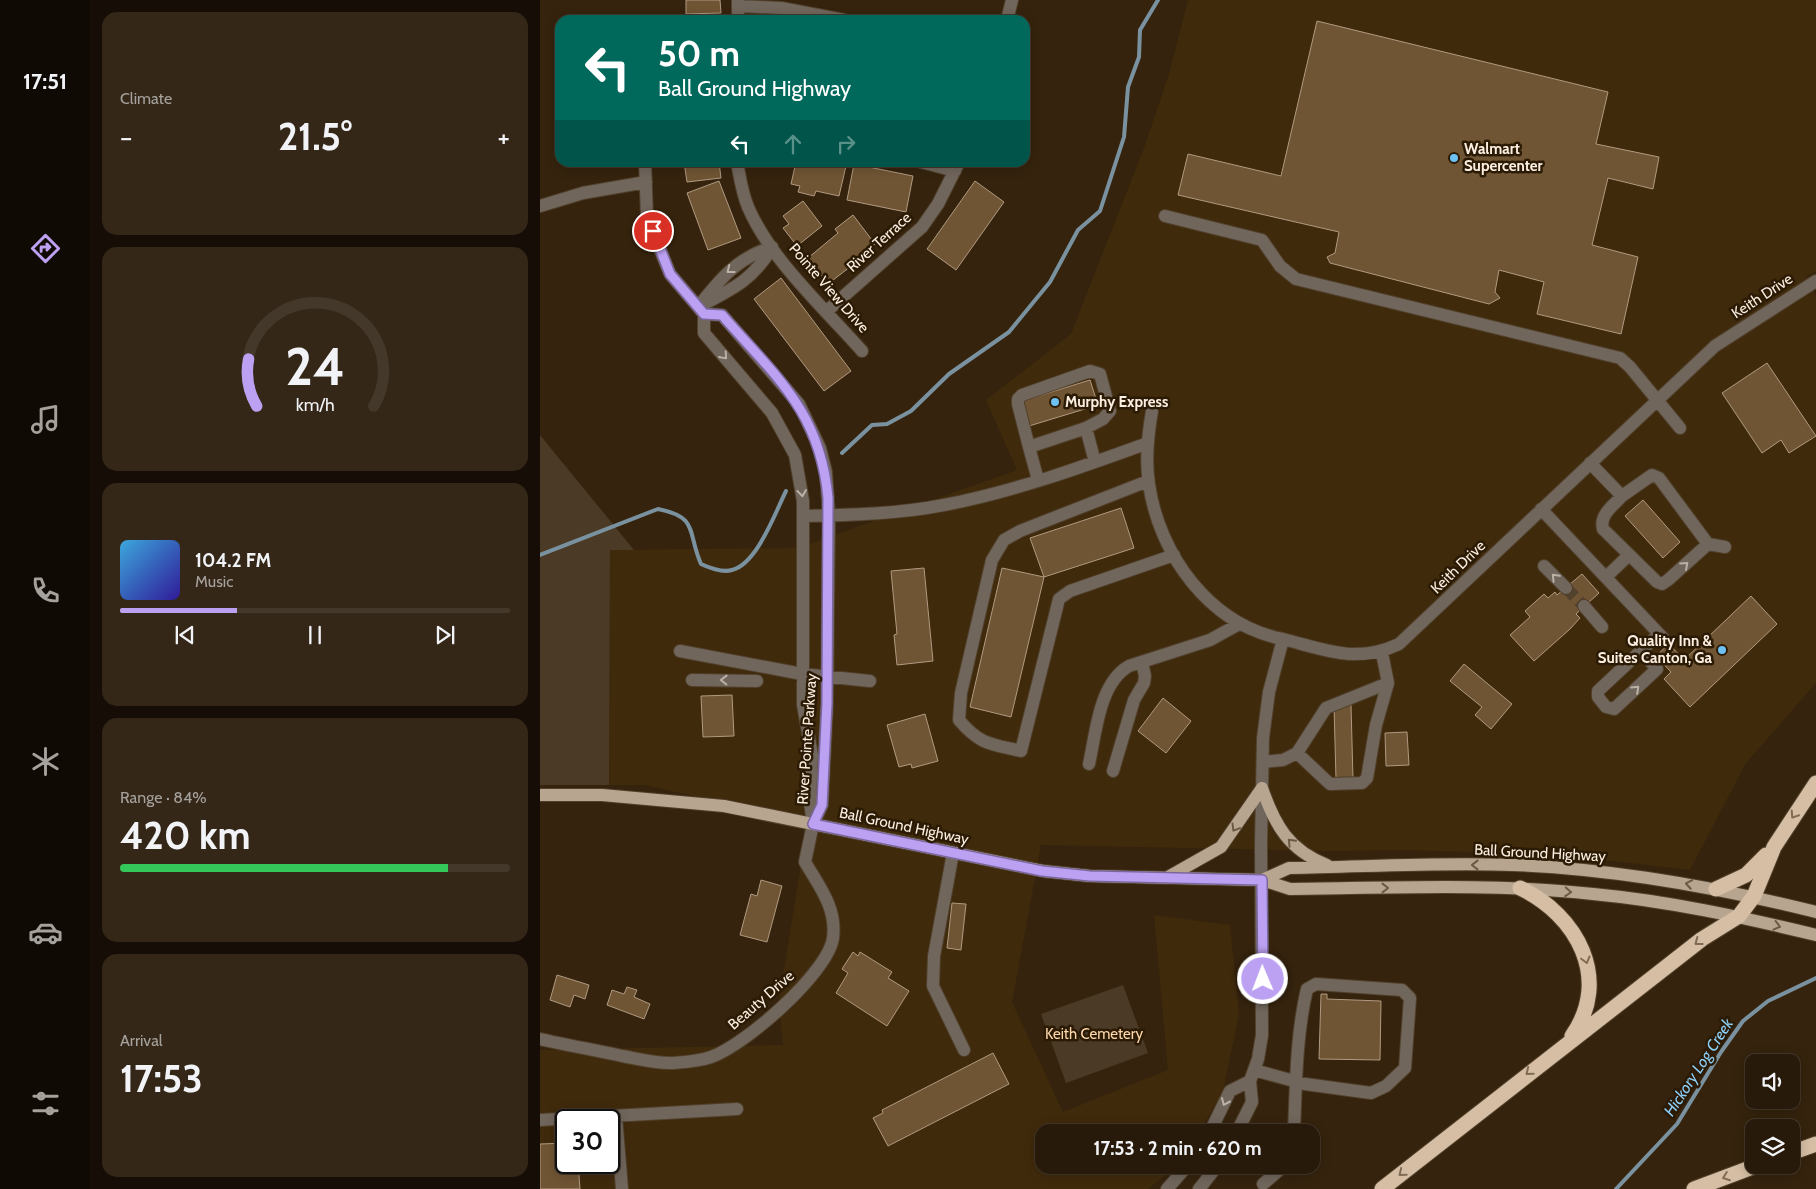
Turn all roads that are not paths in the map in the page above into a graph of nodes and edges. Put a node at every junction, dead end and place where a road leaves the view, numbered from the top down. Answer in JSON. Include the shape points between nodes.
{"nodes":[{"id":1,"x":1012,"y":0,"type":"edge"},
{"id":2,"x":738,"y":3,"type":"edge"},
{"id":3,"x":817,"y":15,"type":"edge"},
{"id":4,"x":1008,"y":15,"type":"edge"},
{"id":5,"x":645,"y":167,"type":"edge"},
{"id":6,"x":738,"y":167,"type":"edge"},
{"id":7,"x":957,"y":167,"type":"edge"},
{"id":8,"x":646,"y":182,"type":"junction"},
{"id":9,"x":540,"y":206,"type":"edge"},
{"id":10,"x":1165,"y":216,"type":"dead end"},
{"id":11,"x":772,"y":247,"type":"junction"},
{"id":12,"x":1816,"y":280,"type":"edge"},
{"id":13,"x":701,"y":310,"type":"junction"},
{"id":14,"x":827,"y":311,"type":"junction"},
{"id":15,"x":862,"y":351,"type":"dead end"},
{"id":16,"x":1657,"y":400,"type":"junction"},
{"id":17,"x":1152,"y":411,"type":"dead end"},
{"id":18,"x":1086,"y":428,"type":"junction"},
{"id":19,"x":1680,"y":428,"type":"dead end"},
{"id":20,"x":1148,"y":443,"type":"junction"},
{"id":21,"x":1029,"y":447,"type":"junction"},
{"id":22,"x":1095,"y":462,"type":"junction"},
{"id":23,"x":1590,"y":463,"type":"junction"},
{"id":24,"x":1038,"y":480,"type":"junction"},
{"id":25,"x":1148,"y":481,"type":"junction"},
{"id":26,"x":1622,"y":496,"type":"junction"},
{"id":27,"x":1541,"y":509,"type":"junction"},
{"id":28,"x":803,"y":516,"type":"junction"},
{"id":29,"x":829,"y":516,"type":"junction"},
{"id":30,"x":1708,"y":544,"type":"junction"},
{"id":31,"x":1725,"y":547,"type":"dead end"},
{"id":32,"x":1629,"y":554,"type":"junction"},
{"id":33,"x":1174,"y":556,"type":"junction"},
{"id":34,"x":1544,"y":566,"type":"dead end"},
{"id":35,"x":1606,"y":577,"type":"junction"},
{"id":36,"x":1566,"y":588,"type":"tunnel mouth"},
{"id":37,"x":1584,"y":606,"type":"tunnel mouth"},
{"id":38,"x":1239,"y":624,"type":"junction"},
{"id":39,"x":1602,"y":627,"type":"dead end"},
{"id":40,"x":1283,"y":639,"type":"junction"},
{"id":41,"x":680,"y":651,"type":"dead end"},
{"id":42,"x":1641,"y":652,"type":"junction"},
{"id":43,"x":1382,"y":653,"type":"junction"},
{"id":44,"x":1142,"y":662,"type":"junction"},
{"id":45,"x":802,"y":674,"type":"junction"},
{"id":46,"x":828,"y":677,"type":"junction"},
{"id":47,"x":692,"y":680,"type":"dead end"},
{"id":48,"x":757,"y":681,"type":"dead end"},
{"id":49,"x":870,"y":681,"type":"dead end"},
{"id":50,"x":1388,"y":683,"type":"junction"},
{"id":51,"x":1297,"y":753,"type":"junction"},
{"id":52,"x":1263,"y":762,"type":"junction"},
{"id":53,"x":1089,"y":764,"type":"dead end"},
{"id":54,"x":1113,"y":772,"type":"dead end"},
{"id":55,"x":1816,"y":784,"type":"edge"},
{"id":56,"x":1262,"y":788,"type":"junction"},
{"id":57,"x":540,"y":795,"type":"edge"},
{"id":58,"x":813,"y":824,"type":"junction"},
{"id":59,"x":1774,"y":847,"type":"junction"},
{"id":60,"x":953,"y":853,"type":"junction"},
{"id":61,"x":1332,"y":867,"type":"junction"},
{"id":62,"x":1167,"y":878,"type":"junction"},
{"id":63,"x":1262,"y":880,"type":"junction"},
{"id":64,"x":1520,"y":888,"type":"junction"},
{"id":65,"x":1716,"y":889,"type":"junction"},
{"id":66,"x":1754,"y":896,"type":"junction"},
{"id":67,"x":1816,"y":912,"type":"edge"},
{"id":68,"x":1739,"y":916,"type":"junction"},
{"id":69,"x":1816,"y":936,"type":"edge"},
{"id":70,"x":540,"y":1039,"type":"edge"},
{"id":71,"x":1568,"y":1042,"type":"junction"},
{"id":72,"x":964,"y":1050,"type":"dead end"},
{"id":73,"x":1252,"y":1076,"type":"junction"},
{"id":74,"x":1296,"y":1081,"type":"junction"},
{"id":75,"x":737,"y":1109,"type":"dead end"},
{"id":76,"x":620,"y":1116,"type":"edge"},
{"id":77,"x":555,"y":1119,"type":"edge"},
{"id":78,"x":540,"y":1120,"type":"edge"},
{"id":79,"x":1214,"y":1124,"type":"edge"},
{"id":80,"x":1241,"y":1124,"type":"edge"},
{"id":81,"x":1294,"y":1124,"type":"edge"},
{"id":82,"x":1816,"y":1144,"type":"edge"},
{"id":83,"x":1800,"y":1150,"type":"edge"},
{"id":84,"x":620,"y":1165,"type":"edge"},
{"id":85,"x":1745,"y":1170,"type":"edge"},
{"id":86,"x":1180,"y":1174,"type":"edge"},
{"id":87,"x":1211,"y":1174,"type":"edge"},
{"id":88,"x":1275,"y":1174,"type":"edge"},
{"id":89,"x":1263,"y":1184,"type":"dead end"},
{"id":90,"x":622,"y":1189,"type":"edge"},
{"id":91,"x":1168,"y":1189,"type":"edge"},
{"id":92,"x":1199,"y":1189,"type":"edge"},
{"id":93,"x":1382,"y":1189,"type":"edge"},
{"id":94,"x":1694,"y":1189,"type":"edge"}],
"edges":[{"from":1,"to":4,"type":"street"},
{"from":2,"to":3,"type":"street"},
{"from":5,"to":8,"type":"street"},
{"from":6,"to":11,"type":"street","name":"Pointe View Drive","via":[[747,204]]},
{"from":7,"to":14,"type":"street","name":"River Terrace","via":[[922,227]]},
{"from":8,"to":9,"type":"street","via":[[583,193]]},
{"from":8,"to":13,"type":"street","via":[[647,217],[670,274]]},
{"from":10,"to":16,"type":"street","via":[[1262,240],[1280,266],[1296,279],[1620,358]]},
{"from":11,"to":13,"type":"street","name":"Pointe View Drive","via":[[752,253],[721,278]]},
{"from":11,"to":14,"type":"street","name":"Pointe View Drive"},
{"from":12,"to":16,"type":"street","name":"Keith Drive","via":[[1715,346]]},
{"from":13,"to":28,"type":"street","name":"River Pointe Parkway","one_way":true,"via":[[704,333],[768,407],[785,433],[795,454],[801,479]]},
{"from":13,"to":29,"type":"street","name":"River Pointe Parkway","via":[[722,315],[799,404],[820,448],[826,472]]},
{"from":14,"to":15,"type":"street","name":"Pointe View Drive"},
{"from":16,"to":19,"type":"street"},
{"from":16,"to":23,"type":"street","name":"Keith Drive"},
{"from":17,"to":20,"type":"street","name":"Keith Drive"},
{"from":18,"to":21,"type":"street"},
{"from":18,"to":21,"type":"street","via":[[1110,411],[1100,374],[1096,371],[1018,399]]},
{"from":18,"to":22,"type":"street"},
{"from":20,"to":22,"type":"street"},
{"from":20,"to":25,"type":"street","name":"Keith Drive"},
{"from":21,"to":24,"type":"street"},
{"from":22,"to":24,"type":"street"},
{"from":23,"to":26,"type":"street"},
{"from":23,"to":27,"type":"street","name":"Keith Drive"},
{"from":24,"to":29,"type":"street","via":[[938,506]]},
{"from":25,"to":33,"type":"street","name":"Keith Drive","via":[[1155,511]]},
{"from":25,"to":33,"type":"street","via":[[1020,530],[1004,540],[992,560],[961,693],[959,720],[982,742],[1021,751],[1059,599],[1070,591]]},
{"from":26,"to":30,"type":"street","via":[[1646,477],[1658,478]]},
{"from":26,"to":32,"type":"street","via":[[1604,516],[1602,523],[1603,529]]},
{"from":27,"to":35,"type":"street"},
{"from":27,"to":43,"type":"street","name":"Keith Drive","via":[[1416,630]]},
{"from":28,"to":29,"type":"street"},
{"from":28,"to":45,"type":"street","name":"River Pointe Parkway"},
{"from":29,"to":46,"type":"street","name":"River Pointe Parkway"},
{"from":30,"to":31,"type":"street"},
{"from":32,"to":30,"type":"street","one_way":true,"via":[[1662,584]]},
{"from":32,"to":35,"type":"street"},
{"from":33,"to":38,"type":"street","name":"Keith Drive","via":[[1205,597]]},
{"from":36,"to":34,"type":"street","one_way":true},
{"from":35,"to":42,"type":"street","via":[[1661,636]]},
{"from":37,"to":39,"type":"street"},
{"from":38,"to":40,"type":"street","name":"Keith Drive","via":[[1262,635]]},
{"from":38,"to":44,"type":"street","via":[[1210,640]]},
{"from":40,"to":43,"type":"street","name":"Keith Drive","via":[[1356,656]]},
{"from":40,"to":52,"type":"street","via":[[1269,692]]},
{"from":41,"to":45,"type":"street"},
{"from":42,"to":42,"type":"street","one_way":true,"via":[[1598,691],[1598,697],[1606,707],[1614,709],[1657,669]]},
{"from":43,"to":50,"type":"street"},
{"from":44,"to":53,"type":"street","via":[[1122,670],[1109,685]]},
{"from":44,"to":54,"type":"street","via":[[1146,676],[1144,684],[1134,700]]},
{"from":45,"to":46,"type":"street"},
{"from":45,"to":58,"type":"street","name":"River Pointe Parkway","via":[[802,705],[812,755],[810,802]]},
{"from":46,"to":49,"type":"street"},
{"from":46,"to":58,"type":"street","name":"River Pointe Parkway","via":[[822,805]]},
{"from":48,"to":47,"type":"street","one_way":true},
{"from":50,"to":51,"type":"street","via":[[1326,708]]},
{"from":50,"to":51,"type":"street","via":[[1366,778],[1362,783],[1330,784]]},
{"from":51,"to":52,"type":"street","via":[[1283,760]]},
{"from":52,"to":56,"type":"street"},
{"from":55,"to":59,"type":"highway","one_way":true},
{"from":61,"to":56,"type":"main road","one_way":true,"via":[[1313,859],[1292,844],[1274,819]]},
{"from":56,"to":62,"type":"main road","one_way":true,"via":[[1221,847]]},
{"from":56,"to":63,"type":"street"},
{"from":57,"to":58,"type":"main road","name":"Ball Ground Highway","via":[[602,794],[686,801]]},
{"from":58,"to":60,"type":"main road","name":"Ball Ground Highway"},
{"from":58,"to":70,"type":"street","name":"Beauty Drive","via":[[804,867],[831,906],[833,938],[822,964],[756,1030],[712,1057],[672,1063]]},
{"from":59,"to":65,"type":"highway","via":[[1746,875]]},
{"from":59,"to":66,"type":"highway"},
{"from":60,"to":62,"type":"main road","name":"Ball Ground Highway","via":[[1042,871]]},
{"from":60,"to":72,"type":"street","via":[[934,956],[933,986]]},
{"from":61,"to":63,"type":"main road","name":"Ball Ground Highway","via":[[1289,868]]},
{"from":65,"to":61,"type":"main road","name":"Ball Ground Highway","one_way":true,"via":[[1630,875],[1511,865]]},
{"from":62,"to":63,"type":"main road","name":"Ball Ground Highway"},
{"from":63,"to":64,"type":"main road","name":"Ball Ground Highway","one_way":true,"via":[[1290,889]]},
{"from":63,"to":73,"type":"street","via":[[1263,1026],[1261,1048]]},
{"from":64,"to":68,"type":"main road","name":"Ball Ground Highway","one_way":true,"via":[[1626,898]]},
{"from":64,"to":71,"type":"highway","one_way":true,"via":[[1554,909],[1583,949],[1589,990],[1586,1009]]},
{"from":65,"to":66,"type":"main road","name":"Ball Ground Highway"},
{"from":66,"to":67,"type":"main road","name":"Ball Ground Highway"},
{"from":66,"to":68,"type":"highway"},
{"from":68,"to":69,"type":"main road","name":"Ball Ground Highway","one_way":true},
{"from":68,"to":71,"type":"highway","one_way":true,"via":[[1702,939]]},
{"from":71,"to":93,"type":"highway","one_way":true},
{"from":73,"to":74,"type":"street"},
{"from":73,"to":79,"type":"street","one_way":true,"via":[[1230,1091]]},
{"from":73,"to":80,"type":"street","via":[[1252,1102]]},
{"from":74,"to":74,"type":"street","via":[[1371,1093],[1386,1086],[1405,1068],[1410,998],[1402,990],[1316,984],[1307,989]]},
{"from":74,"to":81,"type":"street"},
{"from":75,"to":76,"type":"street"},
{"from":77,"to":78,"type":"street"},
{"from":82,"to":83,"type":"highway"},
{"from":84,"to":90,"type":"street"},
{"from":85,"to":94,"type":"highway","one_way":true},
{"from":86,"to":91,"type":"street"},
{"from":87,"to":92,"type":"street"},
{"from":88,"to":89,"type":"street"}]}
